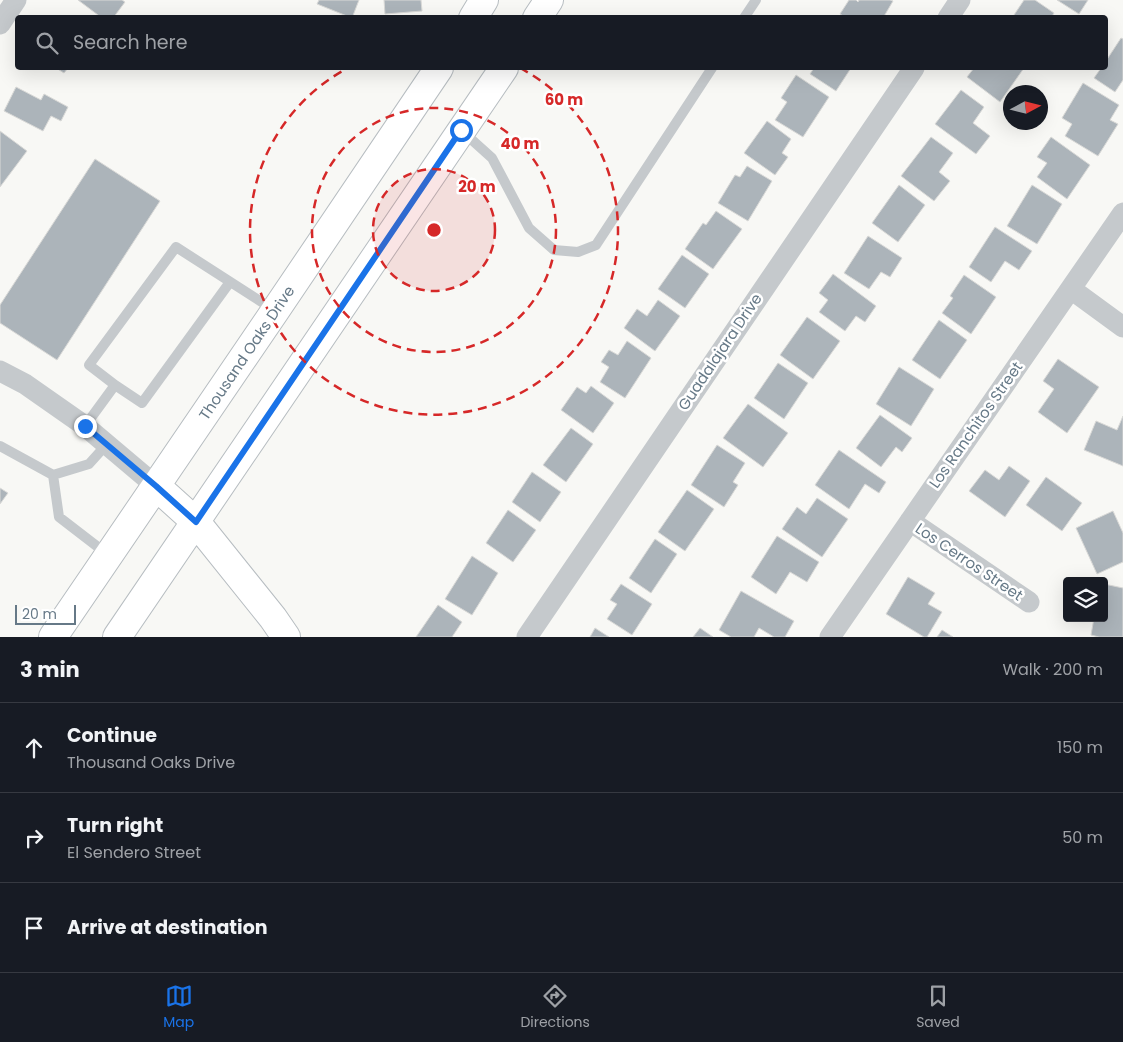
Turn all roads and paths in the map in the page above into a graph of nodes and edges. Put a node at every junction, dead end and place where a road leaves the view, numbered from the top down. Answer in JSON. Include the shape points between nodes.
{"nodes":[{"id":1,"x":16,"y":0,"type":"edge"},
{"id":2,"x":484,"y":0,"type":"edge"},
{"id":3,"x":549,"y":0,"type":"edge"},
{"id":4,"x":756,"y":0,"type":"edge"},
{"id":5,"x":960,"y":0,"type":"edge"},
{"id":6,"x":475,"y":15,"type":"edge"},
{"id":7,"x":539,"y":15,"type":"edge"},
{"id":8,"x":746,"y":15,"type":"edge"},
{"id":9,"x":950,"y":15,"type":"edge"},
{"id":10,"x":0,"y":24,"type":"edge"},
{"id":11,"x":438,"y":70,"type":"edge"},
{"id":12,"x":503,"y":70,"type":"edge"},
{"id":13,"x":711,"y":70,"type":"edge"},
{"id":14,"x":913,"y":70,"type":"edge"},
{"id":15,"x":461,"y":130,"type":"junction"},
{"id":16,"x":1123,"y":213,"type":"edge"},
{"id":17,"x":230,"y":282,"type":"junction"},
{"id":18,"x":1070,"y":289,"type":"junction"},
{"id":19,"x":275,"y":311,"type":"junction"},
{"id":20,"x":1123,"y":327,"type":"edge"},
{"id":21,"x":0,"y":371,"type":"edge"},
{"id":22,"x":115,"y":384,"type":"junction"},
{"id":23,"x":85,"y":426,"type":"junction"},
{"id":24,"x":107,"y":444,"type":"junction"},
{"id":25,"x":0,"y":446,"type":"edge"},
{"id":26,"x":53,"y":475,"type":"junction"},
{"id":27,"x":156,"y":486,"type":"junction"},
{"id":28,"x":910,"y":521,"type":"junction"},
{"id":29,"x":196,"y":522,"type":"junction"},
{"id":30,"x":109,"y":556,"type":"junction"},
{"id":31,"x":1029,"y":602,"type":"dead end"},
{"id":32,"x":53,"y":637,"type":"edge"},
{"id":33,"x":117,"y":637,"type":"edge"},
{"id":34,"x":286,"y":637,"type":"edge"},
{"id":35,"x":527,"y":637,"type":"edge"},
{"id":36,"x":830,"y":637,"type":"edge"}],
"edges":[{"from":1,"to":10,"type":"street"},
{"from":2,"to":6,"type":"main road"},
{"from":3,"to":7,"type":"main road"},
{"from":4,"to":8,"type":"lane"},
{"from":5,"to":9,"type":"street"},
{"from":11,"to":19,"type":"main road","name":"Thousand Oaks Drive"},
{"from":12,"to":15,"type":"main road"},
{"from":13,"to":15,"type":"lane","via":[[596,245],[578,252],[554,250],[529,228],[492,158]]},
{"from":14,"to":35,"type":"street","name":"Guadalajara Drive"},
{"from":15,"to":29,"type":"main road"},
{"from":16,"to":18,"type":"street","name":"Los Ranchitos Street"},
{"from":17,"to":19,"type":"lane"},
{"from":17,"to":22,"type":"lane","via":[[142,403]]},
{"from":17,"to":22,"type":"lane","via":[[176,247],[89,365]]},
{"from":18,"to":20,"type":"street"},
{"from":18,"to":28,"type":"street","name":"Los Ranchitos Street"},
{"from":19,"to":27,"type":"main road","name":"Thousand Oaks Drive"},
{"from":21,"to":23,"type":"street"},
{"from":22,"to":23,"type":"lane"},
{"from":23,"to":24,"type":"street"},
{"from":24,"to":26,"type":"lane","via":[[89,464]]},
{"from":24,"to":27,"type":"street"},
{"from":25,"to":26,"type":"lane"},
{"from":26,"to":30,"type":"lane","via":[[59,517]]},
{"from":27,"to":29,"type":"main road"},
{"from":27,"to":30,"type":"main road","name":"Thousand Oaks Drive"},
{"from":28,"to":31,"type":"street","name":"Los Cerros Street"},
{"from":28,"to":36,"type":"street","name":"Los Ranchitos Street"},
{"from":29,"to":33,"type":"main road"},
{"from":29,"to":34,"type":"main road"},
{"from":30,"to":32,"type":"main road","name":"Thousand Oaks Drive"}]}
